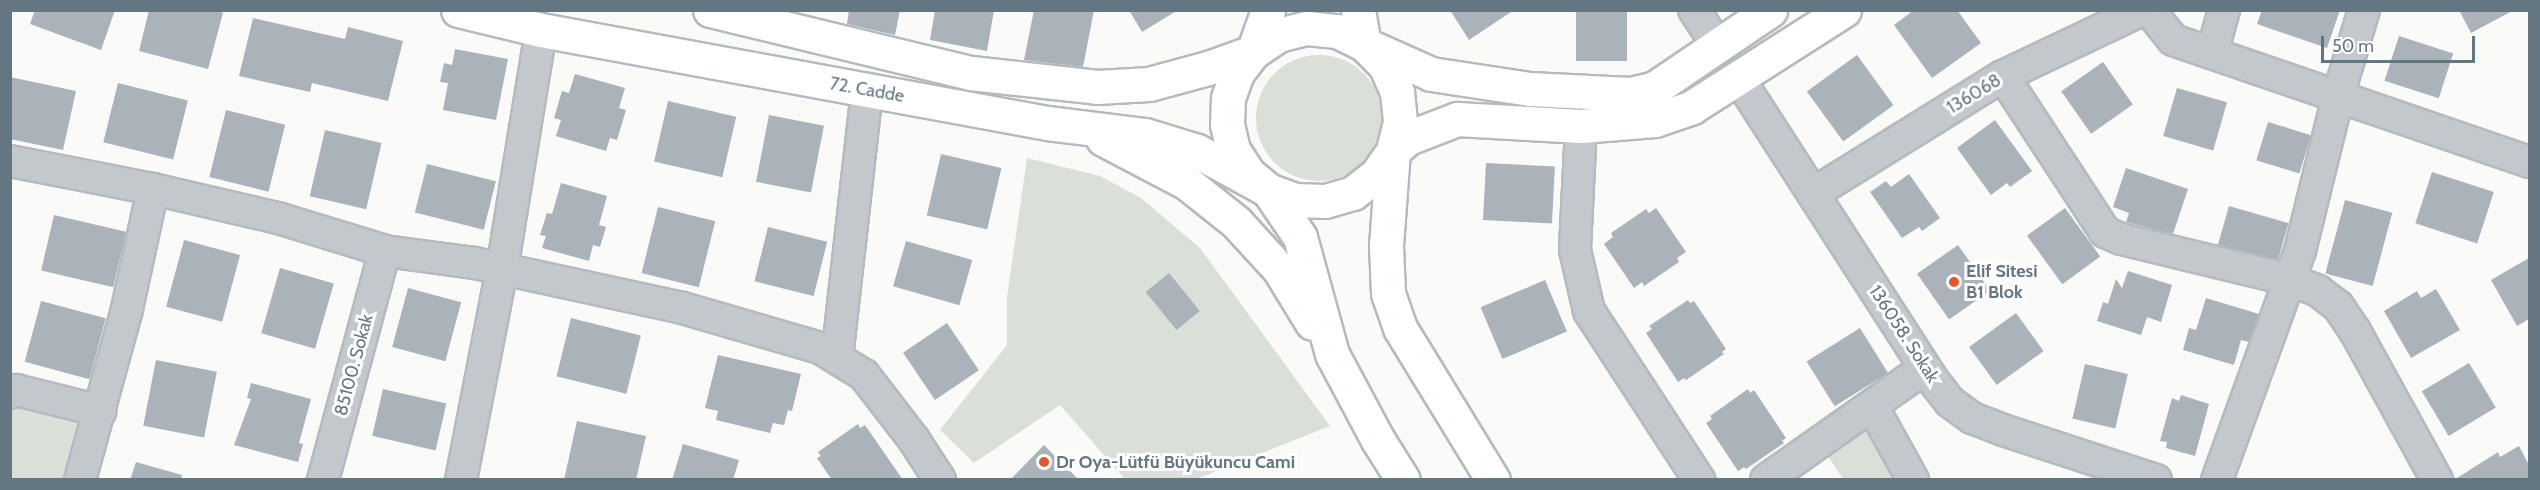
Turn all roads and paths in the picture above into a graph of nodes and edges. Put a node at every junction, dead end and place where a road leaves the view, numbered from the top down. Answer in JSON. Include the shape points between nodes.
{"nodes":[{"id":1,"x":458,"y":10,"type":"edge"},
{"id":2,"x":710,"y":10,"type":"edge"},
{"id":3,"x":1268,"y":10,"type":"edge"},
{"id":4,"x":1358,"y":10,"type":"edge"},
{"id":5,"x":1694,"y":10,"type":"edge"},
{"id":6,"x":1770,"y":10,"type":"edge"},
{"id":7,"x":1844,"y":10,"type":"edge"},
{"id":8,"x":2142,"y":10,"type":"edge"},
{"id":9,"x":2149,"y":10,"type":"edge"},
{"id":10,"x":2224,"y":10,"type":"edge"},
{"id":11,"x":2364,"y":10,"type":"edge"},
{"id":12,"x":800,"y":21,"type":"edge"},
{"id":13,"x":541,"y":30,"type":"junction"},
{"id":14,"x":1364,"y":44,"type":"junction"},
{"id":15,"x":1718,"y":46,"type":"junction"},
{"id":16,"x":1253,"y":52,"type":"junction"},
{"id":17,"x":2212,"y":53,"type":"junction"},
{"id":18,"x":2003,"y":76,"type":"junction"},
{"id":19,"x":1739,"y":79,"type":"junction"},
{"id":20,"x":867,"y":90,"type":"junction"},
{"id":21,"x":2338,"y":96,"type":"junction"},
{"id":22,"x":1581,"y":126,"type":"junction"},
{"id":23,"x":1077,"y":127,"type":"junction"},
{"id":24,"x":1393,"y":150,"type":"junction"},
{"id":25,"x":10,"y":161,"type":"edge"},
{"id":26,"x":2527,"y":166,"type":"edge"},
{"id":27,"x":153,"y":189,"type":"junction"},
{"id":28,"x":1268,"y":190,"type":"junction"},
{"id":29,"x":1814,"y":193,"type":"junction"},
{"id":30,"x":385,"y":251,"type":"junction"},
{"id":31,"x":502,"y":269,"type":"junction"},
{"id":32,"x":2290,"y":280,"type":"junction"},
{"id":33,"x":1332,"y":354,"type":"junction"},
{"id":34,"x":837,"y":358,"type":"junction"},
{"id":35,"x":1925,"y":368,"type":"junction"},
{"id":36,"x":12,"y":389,"type":"edge"},
{"id":37,"x":1872,"y":406,"type":"junction"},
{"id":38,"x":100,"y":411,"type":"junction"},
{"id":39,"x":928,"y":475,"type":"edge"},
{"id":40,"x":80,"y":480,"type":"edge"},
{"id":41,"x":323,"y":480,"type":"edge"},
{"id":42,"x":461,"y":480,"type":"edge"},
{"id":43,"x":1402,"y":480,"type":"edge"},
{"id":44,"x":1493,"y":480,"type":"edge"},
{"id":45,"x":1700,"y":480,"type":"edge"},
{"id":46,"x":1766,"y":480,"type":"edge"},
{"id":47,"x":1913,"y":480,"type":"edge"},
{"id":48,"x":2156,"y":480,"type":"edge"},
{"id":49,"x":2217,"y":480,"type":"edge"},
{"id":50,"x":2436,"y":480,"type":"edge"}],
"edges":[{"from":1,"to":13,"type":"main road","name":"72. Cadde"},
{"from":2,"to":12,"type":"main road"},
{"from":3,"to":16,"type":"main road"},
{"from":4,"to":14,"type":"main road"},
{"from":5,"to":15,"type":"street"},
{"from":6,"to":15,"type":"main road"},
{"from":7,"to":19,"type":"main road"},
{"from":8,"to":18,"type":"street","name":"136068"},
{"from":9,"to":17,"type":"street","via":[[2173,40]]},
{"from":10,"to":17,"type":"street"},
{"from":11,"to":21,"type":"street"},
{"from":12,"to":16,"type":"main road","via":[[971,73],[1097,87],[1149,84]]},
{"from":13,"to":20,"type":"main road","name":"72. Cadde"},
{"from":13,"to":31,"type":"street"},
{"from":14,"to":15,"type":"main road","via":[[1431,74],[1530,89],[1630,94],[1655,88]]},
{"from":14,"to":16,"type":"main road","via":[[1337,31],[1307,28],[1278,35]]},
{"from":14,"to":24,"type":"main road","via":[[1385,65],[1397,92],[1400,122]]},
{"from":16,"to":28,"type":"main road","via":[[1237,73],[1228,98],[1227,125],[1233,150],[1248,173]]},
{"from":17,"to":21,"type":"street"},
{"from":18,"to":29,"type":"street","name":"136068"},
{"from":18,"to":32,"type":"street","via":[[2105,232]]},
{"from":19,"to":22,"type":"main road","via":[[1692,107],[1655,120]]},
{"from":19,"to":29,"type":"street","name":"136058. Sokak"},
{"from":20,"to":23,"type":"main road","name":"72. Cadde"},
{"from":20,"to":34,"type":"street"},
{"from":21,"to":26,"type":"street"},
{"from":21,"to":32,"type":"street"},
{"from":22,"to":24,"type":"main road","via":[[1457,119],[1408,138]]},
{"from":22,"to":45,"type":"street","via":[[1575,250],[1589,311]]},
{"from":23,"to":28,"type":"main road","name":"72. Cadde","via":[[1174,142]]},
{"from":23,"to":33,"type":"main road","via":[[1187,183],[1236,222],[1279,269]]},
{"from":24,"to":28,"type":"main road","via":[[1376,175],[1353,192],[1325,201],[1295,201]]},
{"from":24,"to":44,"type":"main road","via":[[1386,246],[1388,293],[1400,328]]},
{"from":25,"to":27,"type":"street"},
{"from":27,"to":30,"type":"street","via":[[278,218]]},
{"from":27,"to":38,"type":"street"},
{"from":28,"to":33,"type":"main road","via":[[1300,237]]},
{"from":29,"to":35,"type":"street","name":"136058. Sokak"},
{"from":30,"to":31,"type":"street"},
{"from":30,"to":41,"type":"street","name":"85100. Sokak"},
{"from":31,"to":34,"type":"street","via":[[679,307],[820,348]]},
{"from":31,"to":42,"type":"street"},
{"from":32,"to":49,"type":"street"},
{"from":32,"to":50,"type":"street","via":[[2318,291],[2338,306]]},
{"from":33,"to":43,"type":"main road"},
{"from":34,"to":39,"type":"street","via":[[864,375]]},
{"from":35,"to":37,"type":"street"},
{"from":35,"to":48,"type":"street","name":"136058. Sokak","via":[[1950,402],[1972,418]]},
{"from":36,"to":38,"type":"street"},
{"from":37,"to":46,"type":"street"},
{"from":37,"to":47,"type":"street"},
{"from":38,"to":40,"type":"street"}]}
